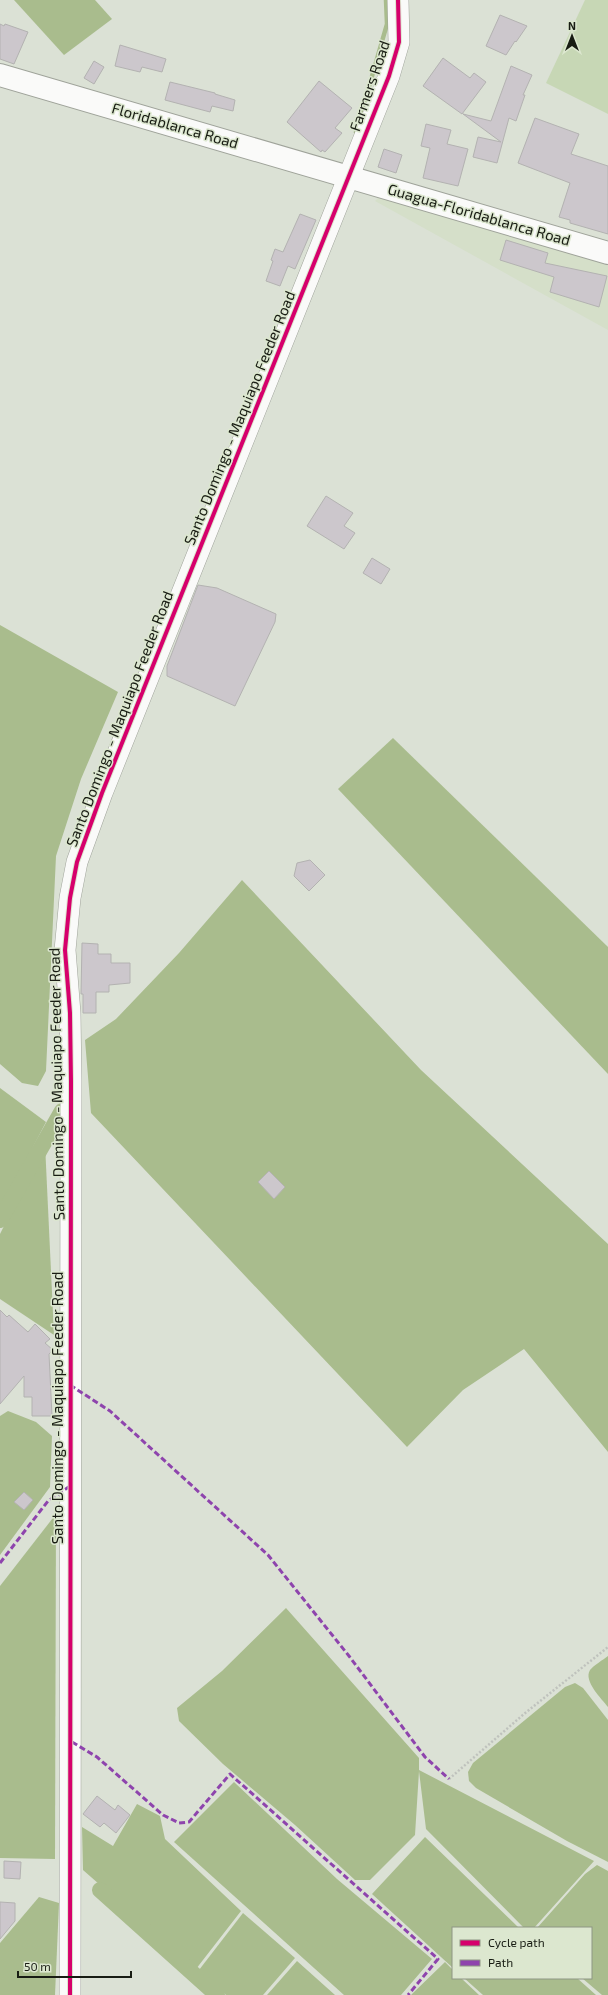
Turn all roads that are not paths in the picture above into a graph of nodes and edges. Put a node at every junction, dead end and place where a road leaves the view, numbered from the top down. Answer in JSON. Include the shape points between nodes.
{"nodes":[{"id":1,"x":398,"y":0,"type":"edge"},
{"id":2,"x":0,"y":75,"type":"edge"},
{"id":3,"x":349,"y":178,"type":"junction"},
{"id":4,"x":608,"y":253,"type":"edge"},
{"id":5,"x":70,"y":1995,"type":"edge"}],
"edges":[{"from":1,"to":3,"type":"street","name":"Farmers Road","via":[[399,42],[389,76]]},
{"from":2,"to":3,"type":"main road","name":"Floridablanca Road"},
{"from":3,"to":4,"type":"main road","name":"Guagua-Floridablanca Road"},
{"from":3,"to":5,"type":"street","name":"Santo Domingo - Maquiapo Feeder Road","via":[[96,807],[77,862],[70,898],[65,950],[70,1013],[71,1081]]}]}
